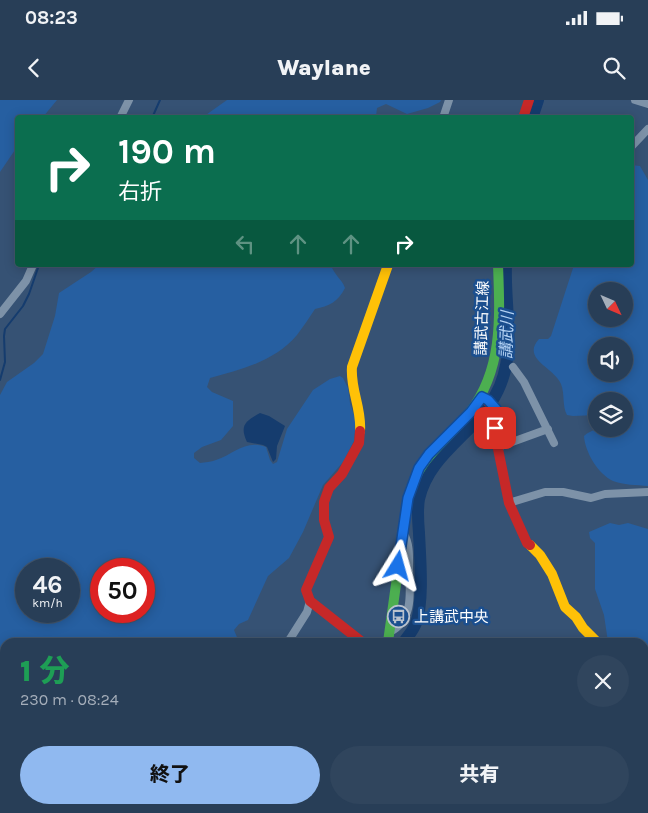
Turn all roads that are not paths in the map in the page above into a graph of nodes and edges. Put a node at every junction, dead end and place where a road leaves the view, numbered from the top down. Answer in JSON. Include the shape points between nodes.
{"nodes":[{"id":1,"x":129,"y":100,"type":"edge"},
{"id":2,"x":449,"y":100,"type":"edge"},
{"id":3,"x":529,"y":100,"type":"edge"},
{"id":4,"x":635,"y":100,"type":"edge"},
{"id":5,"x":648,"y":104,"type":"edge"},
{"id":6,"x":122,"y":115,"type":"edge"},
{"id":7,"x":444,"y":115,"type":"edge"},
{"id":8,"x":524,"y":115,"type":"edge"},
{"id":9,"x":648,"y":129,"type":"edge"},
{"id":10,"x":634,"y":144,"type":"edge"},
{"id":11,"x":32,"y":267,"type":"edge"},
{"id":12,"x":387,"y":267,"type":"edge"},
{"id":13,"x":498,"y":267,"type":"edge"},
{"id":14,"x":0,"y":314,"type":"edge"},
{"id":15,"x":513,"y":367,"type":"dead end"},
{"id":16,"x":488,"y":401,"type":"junction"},
{"id":17,"x":548,"y":429,"type":"junction"},
{"id":18,"x":554,"y":443,"type":"dead end"},
{"id":19,"x":498,"y":447,"type":"junction"},
{"id":20,"x":648,"y":492,"type":"edge"},
{"id":21,"x":509,"y":503,"type":"junction"},
{"id":22,"x":403,"y":533,"type":"junction"},
{"id":23,"x":310,"y":602,"type":"junction"},
{"id":24,"x":389,"y":637,"type":"edge"},
{"id":25,"x":291,"y":638,"type":"edge"},
{"id":26,"x":357,"y":638,"type":"edge"},
{"id":27,"x":593,"y":638,"type":"edge"}],
"edges":[{"from":1,"to":6,"type":"street"},
{"from":2,"to":7,"type":"street"},
{"from":3,"to":8,"type":"street"},
{"from":4,"to":5,"type":"street"},
{"from":9,"to":10,"type":"street"},
{"from":11,"to":14,"type":"street","via":[[26,281]]},
{"from":12,"to":23,"type":"street","via":[[352,367],[361,421],[359,443],[342,474],[329,488],[324,502],[324,520],[329,537],[307,587]]},
{"from":13,"to":16,"type":"street","name":"講武古江線","via":[[500,333]]},
{"from":15,"to":17,"type":"street"},
{"from":16,"to":19,"type":"street","via":[[496,409]]},
{"from":16,"to":22,"type":"street","name":"講武古江線","via":[[471,412],[419,468],[408,498]]},
{"from":17,"to":18,"type":"street"},
{"from":17,"to":19,"type":"street"},
{"from":19,"to":21,"type":"street"},
{"from":20,"to":21,"type":"street","via":[[605,494],[591,498],[545,492]]},
{"from":21,"to":27,"type":"street","via":[[527,543],[540,555],[552,574],[565,606]]},
{"from":22,"to":24,"type":"street","name":"講武古江線"},
{"from":22,"to":24,"type":"street","via":[[408,552],[410,603],[401,623]]},
{"from":23,"to":25,"type":"street"},
{"from":23,"to":26,"type":"street"}]}
